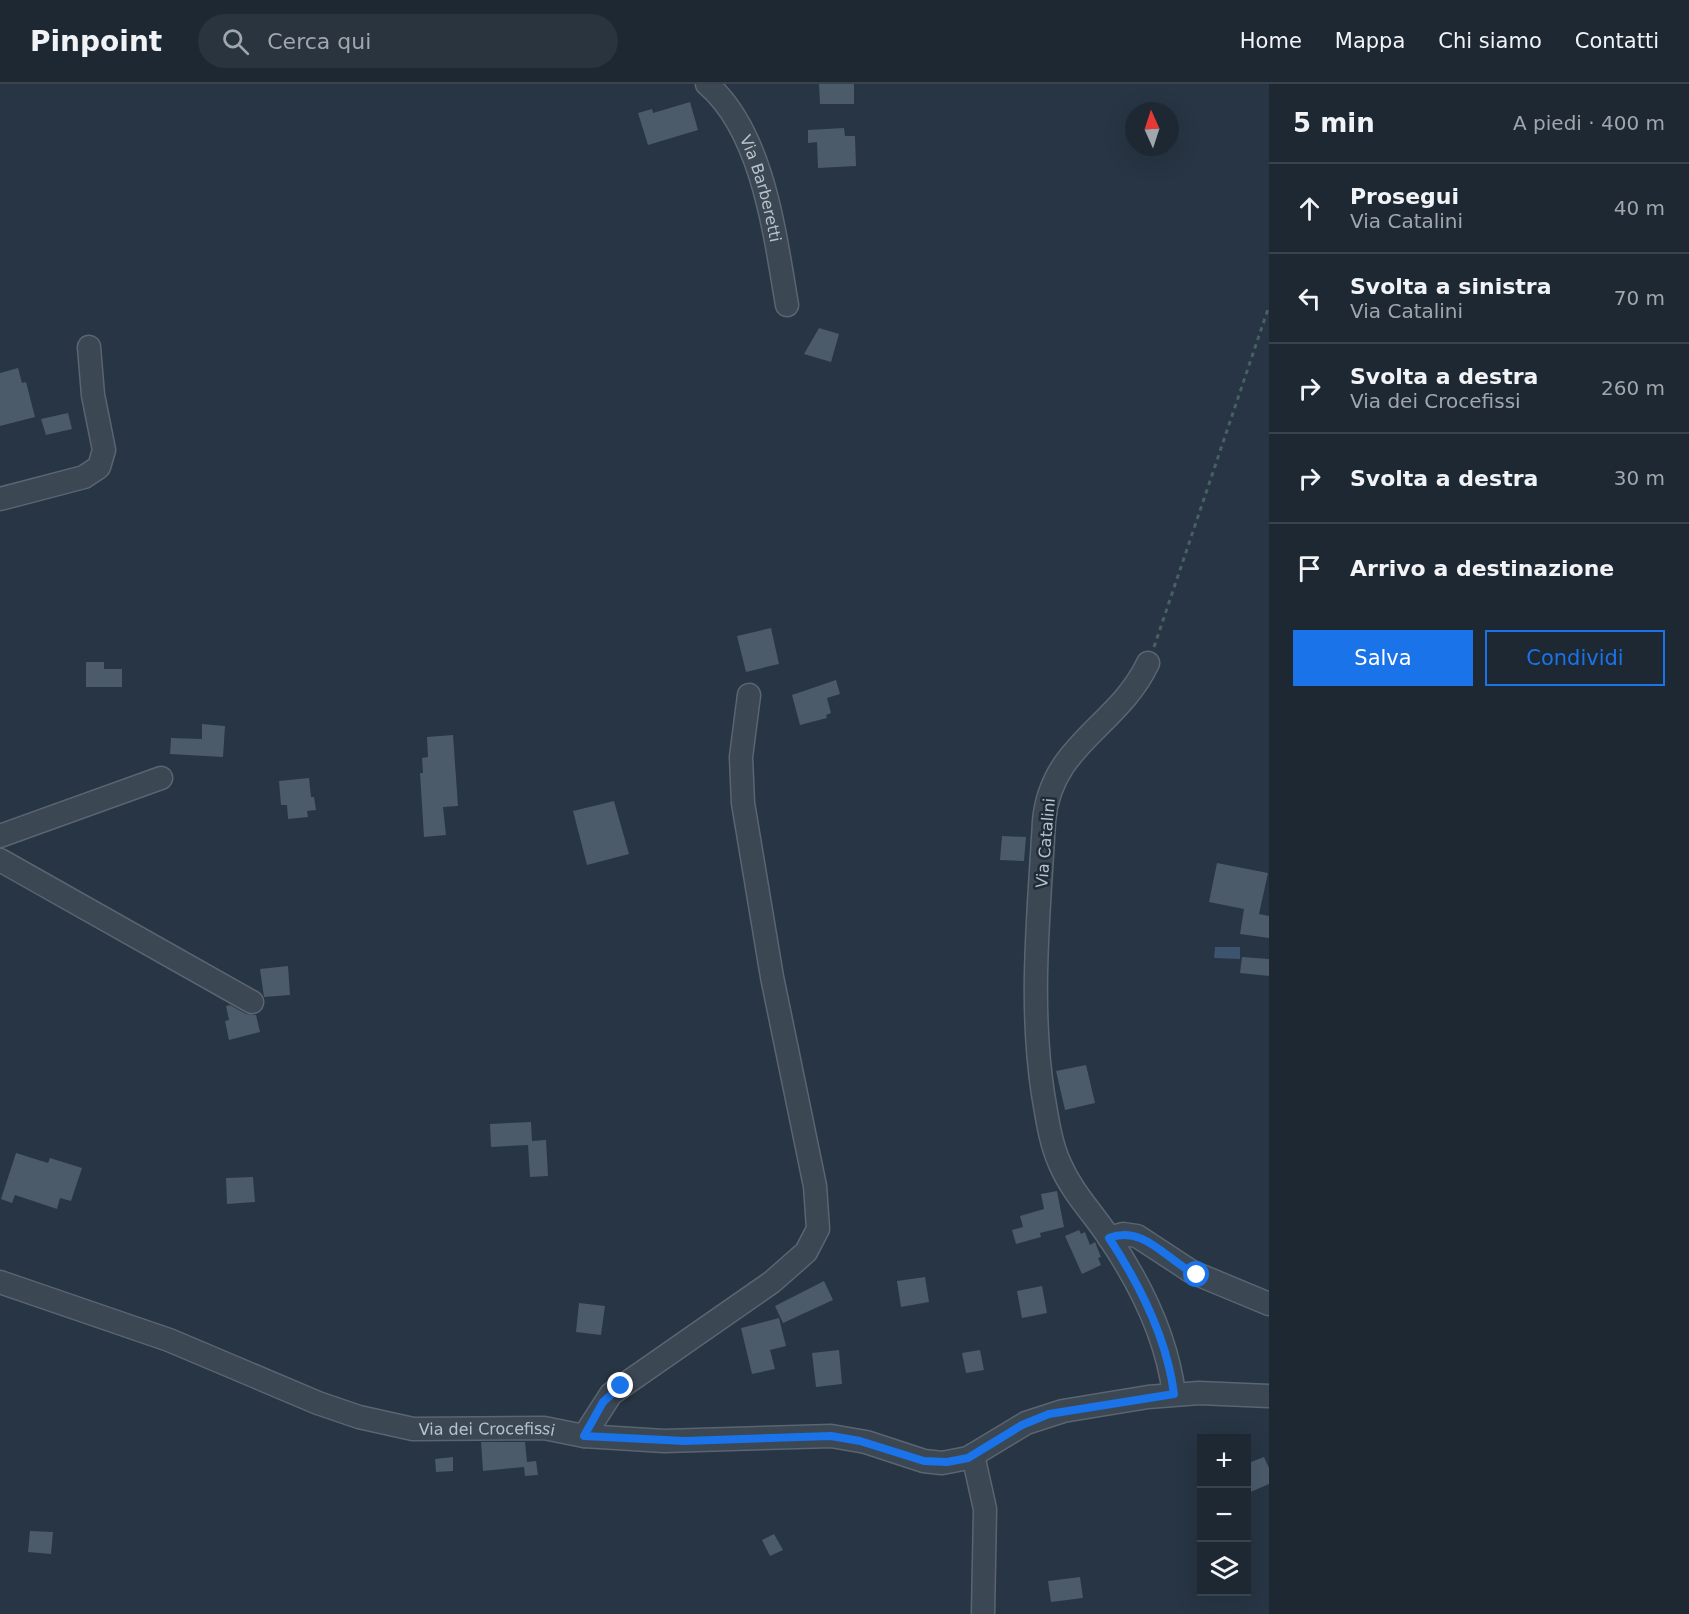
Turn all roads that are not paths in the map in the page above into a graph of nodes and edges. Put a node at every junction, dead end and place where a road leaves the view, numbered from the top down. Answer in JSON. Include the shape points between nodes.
{"nodes":[{"id":1,"x":706,"y":84,"type":"edge"},
{"id":2,"x":788,"y":305,"type":"dead end"},
{"id":3,"x":89,"y":347,"type":"dead end"},
{"id":4,"x":0,"y":499,"type":"edge"},
{"id":5,"x":1148,"y":663,"type":"road end"},
{"id":6,"x":749,"y":695,"type":"dead end"},
{"id":7,"x":161,"y":778,"type":"dead end"},
{"id":8,"x":0,"y":836,"type":"edge"},
{"id":9,"x":0,"y":860,"type":"edge"},
{"id":10,"x":252,"y":1002,"type":"dead end"},
{"id":11,"x":1109,"y":1238,"type":"junction"},
{"id":12,"x":0,"y":1281,"type":"edge"},
{"id":13,"x":1269,"y":1304,"type":"edge"},
{"id":14,"x":1174,"y":1394,"type":"junction"},
{"id":15,"x":1269,"y":1396,"type":"edge"},
{"id":16,"x":584,"y":1436,"type":"junction"},
{"id":17,"x":973,"y":1455,"type":"junction"},
{"id":18,"x":983,"y":1614,"type":"edge"}],
"edges":[{"from":1,"to":2,"type":"street","name":"Via Barberetti","via":[[736,120],[760,179],[774,228]]},
{"from":3,"to":4,"type":"street","via":[[94,402],[104,444],[102,463],[84,477]]},
{"from":5,"to":11,"type":"street","name":"Via Catalini","via":[[1123,703],[1065,761],[1049,791],[1044,821],[1034,988],[1044,1102],[1062,1170]]},
{"from":6,"to":16,"type":"street","via":[[741,757],[743,803],[772,977],[815,1186],[819,1229],[806,1252],[772,1282],[611,1394]]},
{"from":7,"to":8,"type":"street"},
{"from":9,"to":10,"type":"street"},
{"from":11,"to":13,"type":"street","via":[[1137,1236],[1192,1272]]},
{"from":11,"to":14,"type":"street","name":"Via Catalini","via":[[1159,1330]]},
{"from":12,"to":16,"type":"street","name":"Via dei Crocefissi","via":[[169,1340],[292,1393],[367,1419],[413,1429],[544,1428]]},
{"from":14,"to":15,"type":"street","name":"Via dei Crocefissi"},
{"from":14,"to":17,"type":"street","name":"Via dei Crocefissi","via":[[1049,1414],[1022,1425]]},
{"from":16,"to":17,"type":"street","name":"Via dei Crocefissi","via":[[685,1441],[831,1436],[932,1462],[953,1462]]},
{"from":17,"to":18,"type":"street","via":[[985,1509]]}]}
